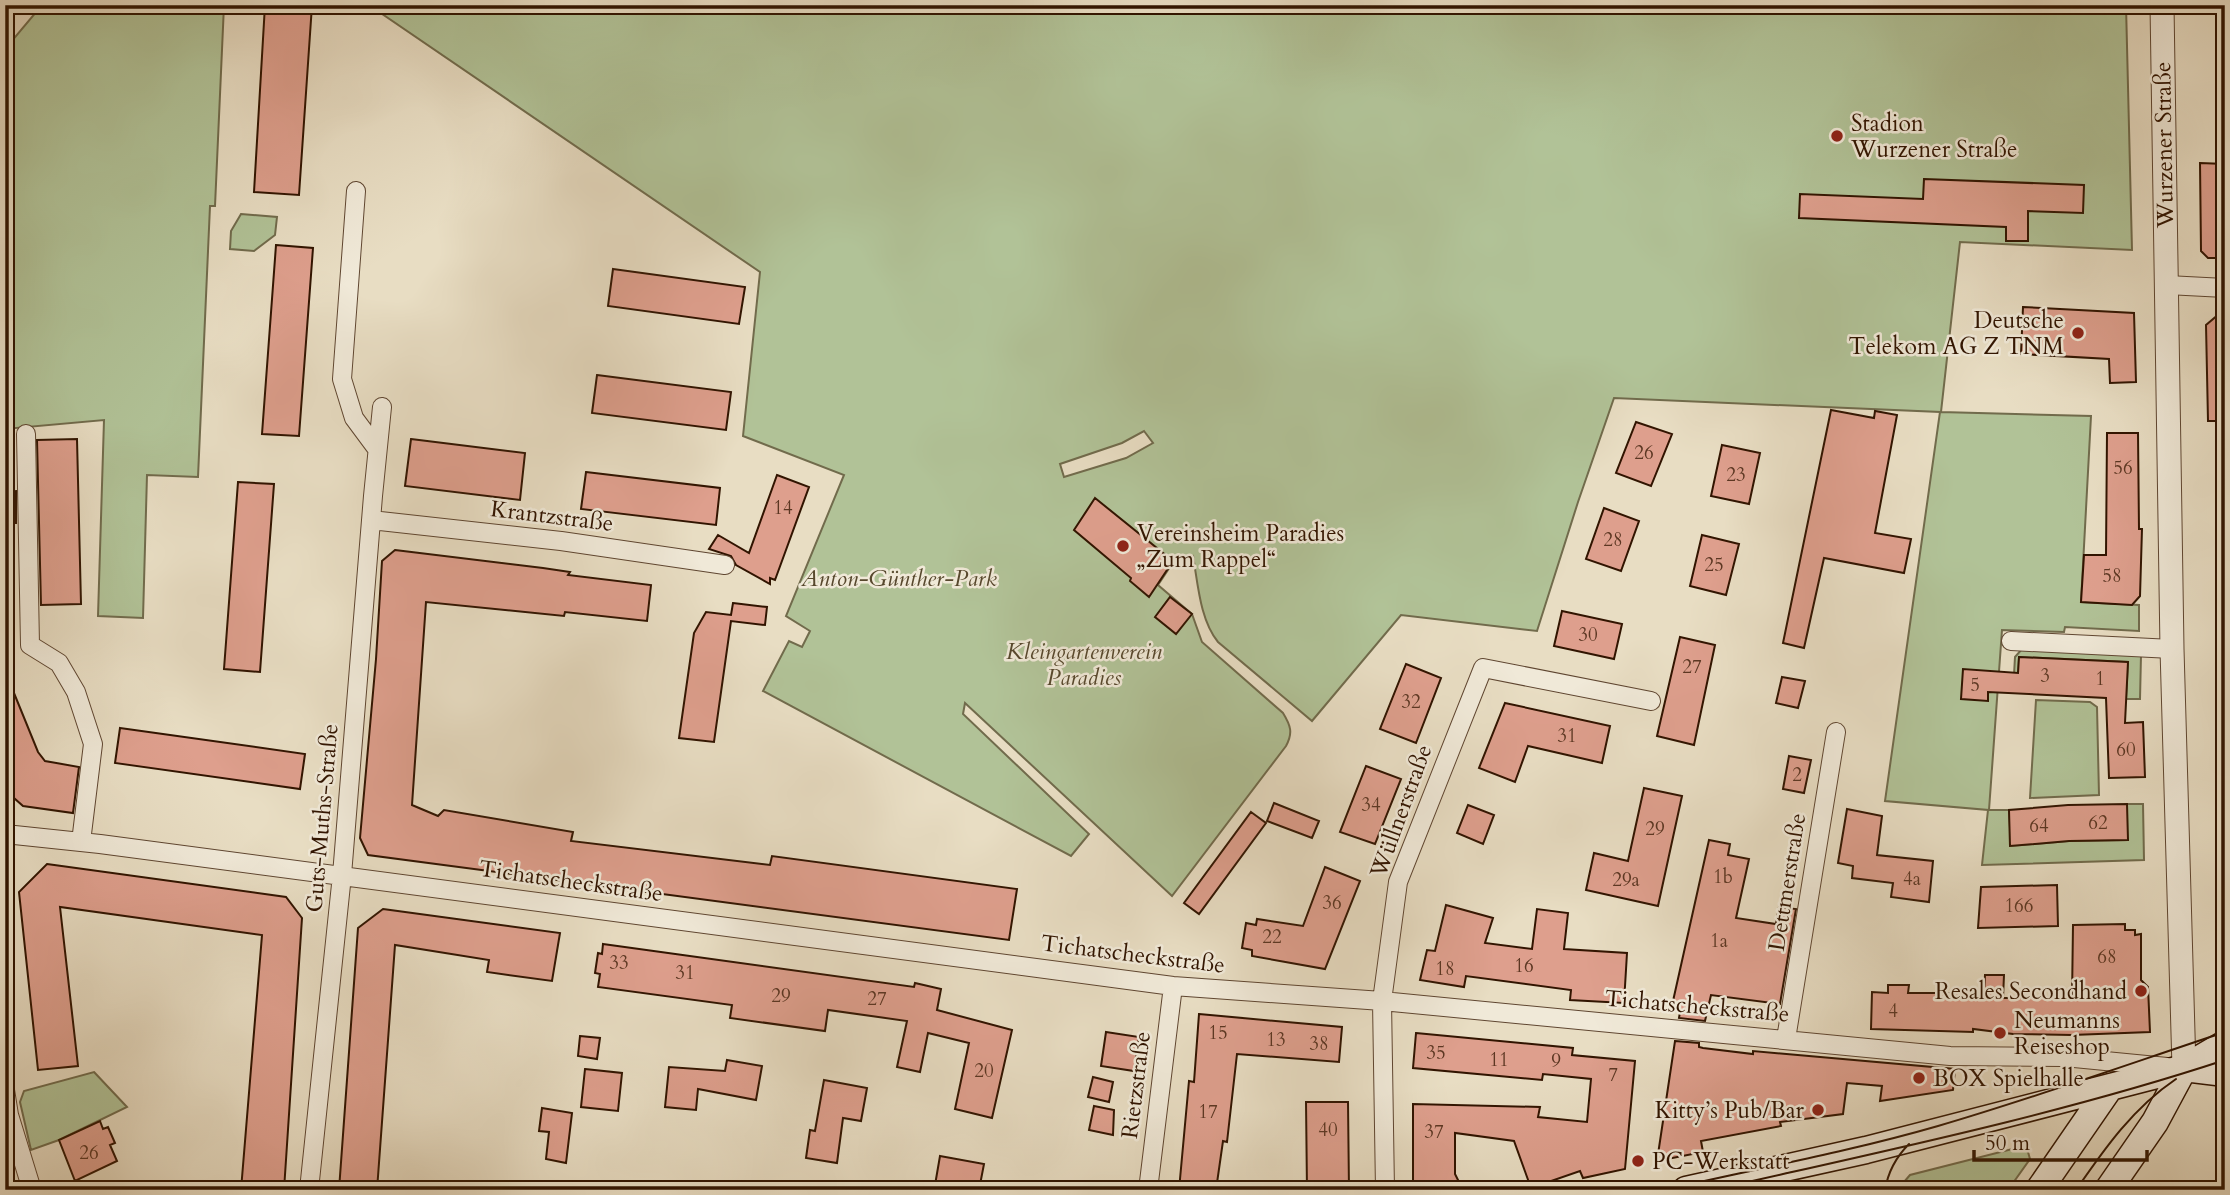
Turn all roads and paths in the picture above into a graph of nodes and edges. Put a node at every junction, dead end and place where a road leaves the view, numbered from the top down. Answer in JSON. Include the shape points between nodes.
{"nodes":[{"id":1,"x":2162,"y":5,"type":"edge"},
{"id":2,"x":356,"y":191,"type":"dead end"},
{"id":3,"x":2167,"y":285,"type":"junction"},
{"id":4,"x":2225,"y":288,"type":"edge"},
{"id":5,"x":382,"y":407,"type":"dead end"},
{"id":6,"x":26,"y":434,"type":"dead end"},
{"id":7,"x":377,"y":449,"type":"junction"},
{"id":8,"x":371,"y":520,"type":"junction"},
{"id":9,"x":725,"y":565,"type":"dead end"},
{"id":10,"x":2011,"y":641,"type":"dead end"},
{"id":11,"x":2172,"y":649,"type":"junction"},
{"id":12,"x":1651,"y":701,"type":"dead end"},
{"id":13,"x":1836,"y":732,"type":"dead end"},
{"id":14,"x":5,"y":834,"type":"edge"},
{"id":15,"x":81,"y":842,"type":"junction"},
{"id":16,"x":342,"y":875,"type":"junction"},
{"id":17,"x":1173,"y":986,"type":"junction"},
{"id":18,"x":1382,"y":1001,"type":"junction"},
{"id":19,"x":1786,"y":1039,"type":"junction"},
{"id":20,"x":2225,"y":1044,"type":"edge"},
{"id":21,"x":2184,"y":1069,"type":"junction"},
{"id":22,"x":2225,"y":1073,"type":"edge"},
{"id":23,"x":2110,"y":1087,"type":"junction"},
{"id":24,"x":5,"y":1090,"type":"edge"},
{"id":25,"x":32,"y":1190,"type":"edge"},
{"id":26,"x":309,"y":1190,"type":"edge"},
{"id":27,"x":1148,"y":1190,"type":"edge"},
{"id":28,"x":1385,"y":1190,"type":"edge"},
{"id":29,"x":1686,"y":1190,"type":"edge"},
{"id":30,"x":2039,"y":1190,"type":"edge"},
{"id":31,"x":2108,"y":1190,"type":"edge"}],
"edges":[{"from":1,"to":3,"type":"street","name":"Wurzener Straße"},
{"from":2,"to":7,"type":"street","via":[[342,379],[354,418]]},
{"from":3,"to":4,"type":"street"},
{"from":3,"to":11,"type":"street","name":"Wurzener Straße"},
{"from":5,"to":7,"type":"street","name":"Guts-Muths-Straße"},
{"from":6,"to":15,"type":"street","via":[[30,645],[59,663],[76,692],[93,744]]},
{"from":7,"to":8,"type":"street","name":"Guts-Muths-Straße"},
{"from":8,"to":9,"type":"street","name":"Krantzstraße"},
{"from":8,"to":16,"type":"street","name":"Guts-Muths-Straße"},
{"from":10,"to":11,"type":"street"},
{"from":11,"to":21,"type":"street","name":"Wurzener Straße"},
{"from":12,"to":18,"type":"street","name":"Wüllnerstraße","via":[[1483,668],[1398,882]]},
{"from":13,"to":19,"type":"street","name":"Dettmerstraße"},
{"from":14,"to":15,"type":"street","name":"Tichatscheckstraße"},
{"from":15,"to":16,"type":"street","name":"Tichatscheckstraße"},
{"from":16,"to":17,"type":"street","name":"Tichatscheckstraße"},
{"from":16,"to":26,"type":"street","name":"Guts-Muths-Straße"},
{"from":17,"to":18,"type":"street","name":"Tichatscheckstraße"},
{"from":17,"to":27,"type":"street","name":"Rietzstraße"},
{"from":18,"to":19,"type":"street","name":"Tichatscheckstraße"},
{"from":18,"to":28,"type":"street","name":"Wüllnerstraße"},
{"from":19,"to":21,"type":"street","name":"Tichatscheckstraße","via":[[1950,1056],[2064,1057]]},
{"from":20,"to":21,"type":"main road"},
{"from":21,"to":22,"type":"main road"},
{"from":21,"to":23,"type":"main road"},
{"from":21,"to":31,"type":"main road","via":[[2155,1122]]},
{"from":23,"to":29,"type":"main road","via":[[1867,1150]]},
{"from":23,"to":30,"type":"main road"},
{"from":24,"to":25,"type":"street"}]}
